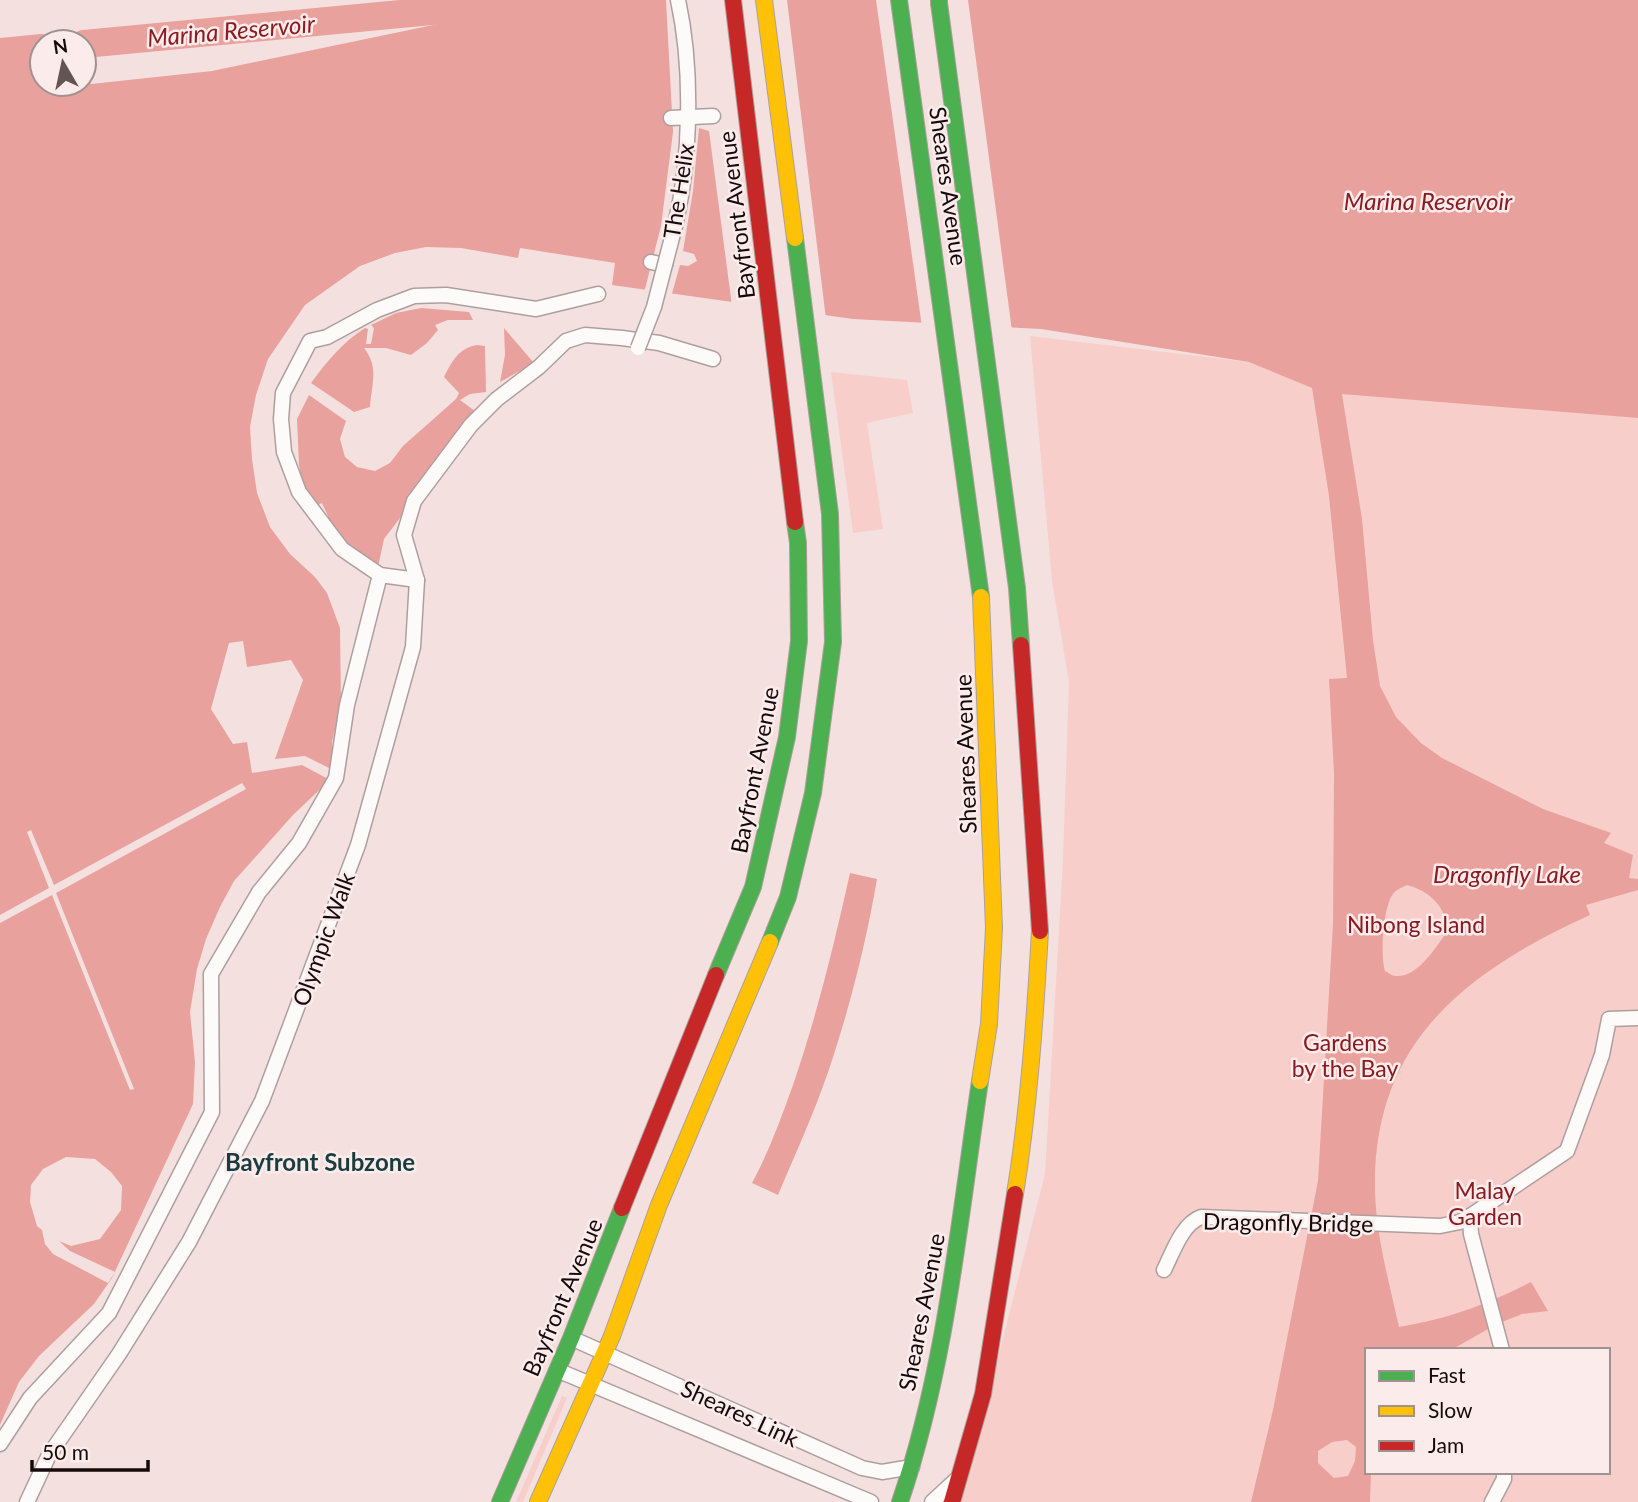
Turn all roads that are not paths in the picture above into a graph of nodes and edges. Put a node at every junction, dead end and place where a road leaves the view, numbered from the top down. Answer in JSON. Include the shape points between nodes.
{"nodes":[{"id":1,"x":678,"y":0,"type":"edge"},
{"id":2,"x":733,"y":0,"type":"edge"},
{"id":3,"x":764,"y":0,"type":"edge"},
{"id":4,"x":899,"y":0,"type":"edge"},
{"id":5,"x":939,"y":1,"type":"edge"},
{"id":6,"x":713,"y":116,"type":"dead end"},
{"id":7,"x":687,"y":117,"type":"junction"},
{"id":8,"x":671,"y":118,"type":"dead end"},
{"id":9,"x":598,"y":294,"type":"dead end"},
{"id":10,"x":638,"y":348,"type":"dead end"},
{"id":11,"x":713,"y":359,"type":"dead end"},
{"id":12,"x":380,"y":575,"type":"junction"},
{"id":13,"x":417,"y":580,"type":"junction"},
{"id":14,"x":1638,"y":1018,"type":"edge"},
{"id":15,"x":1470,"y":1216,"type":"junction"},
{"id":16,"x":1164,"y":1269,"type":"dead end"},
{"id":17,"x":571,"y":1338,"type":"junction"},
{"id":18,"x":1500,"y":1345,"type":"edge"},
{"id":19,"x":605,"y":1353,"type":"junction"},
{"id":20,"x":556,"y":1370,"type":"junction"},
{"id":21,"x":590,"y":1385,"type":"junction"},
{"id":22,"x":0,"y":1444,"type":"edge"},
{"id":23,"x":912,"y":1467,"type":"junction"},
{"id":24,"x":1504,"y":1474,"type":"edge"},
{"id":25,"x":961,"y":1476,"type":"junction"},
{"id":26,"x":27,"y":1502,"type":"edge"},
{"id":27,"x":500,"y":1502,"type":"edge"},
{"id":28,"x":538,"y":1502,"type":"edge"},
{"id":29,"x":871,"y":1502,"type":"edge"},
{"id":30,"x":900,"y":1502,"type":"edge"},
{"id":31,"x":932,"y":1502,"type":"edge"},
{"id":32,"x":952,"y":1502,"type":"edge"},
{"id":33,"x":1492,"y":1502,"type":"edge"}],
"edges":[{"from":1,"to":7,"type":"street","name":"The Helix","via":[[689,82]]},
{"from":2,"to":17,"type":"main road","name":"Bayfront Avenue","via":[[798,543],[798,659],[779,779],[753,887]]},
{"from":3,"to":19,"type":"main road","via":[[830,514],[830,674],[813,793],[794,874],[771,941],[659,1205]]},
{"from":4,"to":23,"type":"main road","name":"Sheares Avenue","via":[[981,592],[994,928],[989,1024],[942,1335]]},
{"from":5,"to":25,"type":"main road","name":"Sheares Avenue","via":[[1017,588],[1040,930],[1023,1142],[983,1394]]},
{"from":6,"to":7,"type":"street","name":"The Helix"},
{"from":7,"to":8,"type":"street","name":"The Helix"},
{"from":7,"to":10,"type":"street","name":"The Helix","bridge":true,"via":[[676,223],[658,264],[654,307]]},
{"from":9,"to":12,"type":"street","via":[[536,309],[446,295],[414,296],[310,341],[283,393],[285,452],[299,492],[342,549]]},
{"from":11,"to":13,"type":"street","name":"Olympic Walk","via":[[659,343],[585,335],[566,341],[471,425],[414,501],[404,536]]},
{"from":12,"to":13,"type":"street"},
{"from":12,"to":22,"type":"street","via":[[347,705],[336,778],[299,843],[259,892],[211,974],[212,1112],[108,1312],[30,1398]]},
{"from":13,"to":26,"type":"street","name":"Olympic Walk","via":[[413,647],[358,845],[262,1101],[189,1242],[120,1354],[49,1455]]},
{"from":14,"to":15,"type":"street","via":[[1609,1019],[1602,1055],[1567,1151]]},
{"from":15,"to":16,"type":"street","name":"Dragonfly Bridge","via":[[1440,1226],[1201,1217],[1192,1220]]},
{"from":15,"to":18,"type":"street"},
{"from":17,"to":19,"type":"street","name":"Sheares Link"},
{"from":17,"to":20,"type":"main road","name":"Bayfront Avenue"},
{"from":19,"to":21,"type":"main road"},
{"from":19,"to":23,"type":"street","name":"Sheares Link","via":[[862,1468],[882,1472]]},
{"from":20,"to":21,"type":"street","name":"Sheares Link"},
{"from":20,"to":27,"type":"main road","name":"Bayfront Avenue"},
{"from":21,"to":28,"type":"main road"},
{"from":21,"to":29,"type":"street","name":"Sheares Link"},
{"from":23,"to":30,"type":"main road","name":"Sheares Avenue"},
{"from":24,"to":33,"type":"street"},
{"from":25,"to":31,"type":"street"},
{"from":25,"to":32,"type":"main road","name":"Sheares Avenue"}]}
